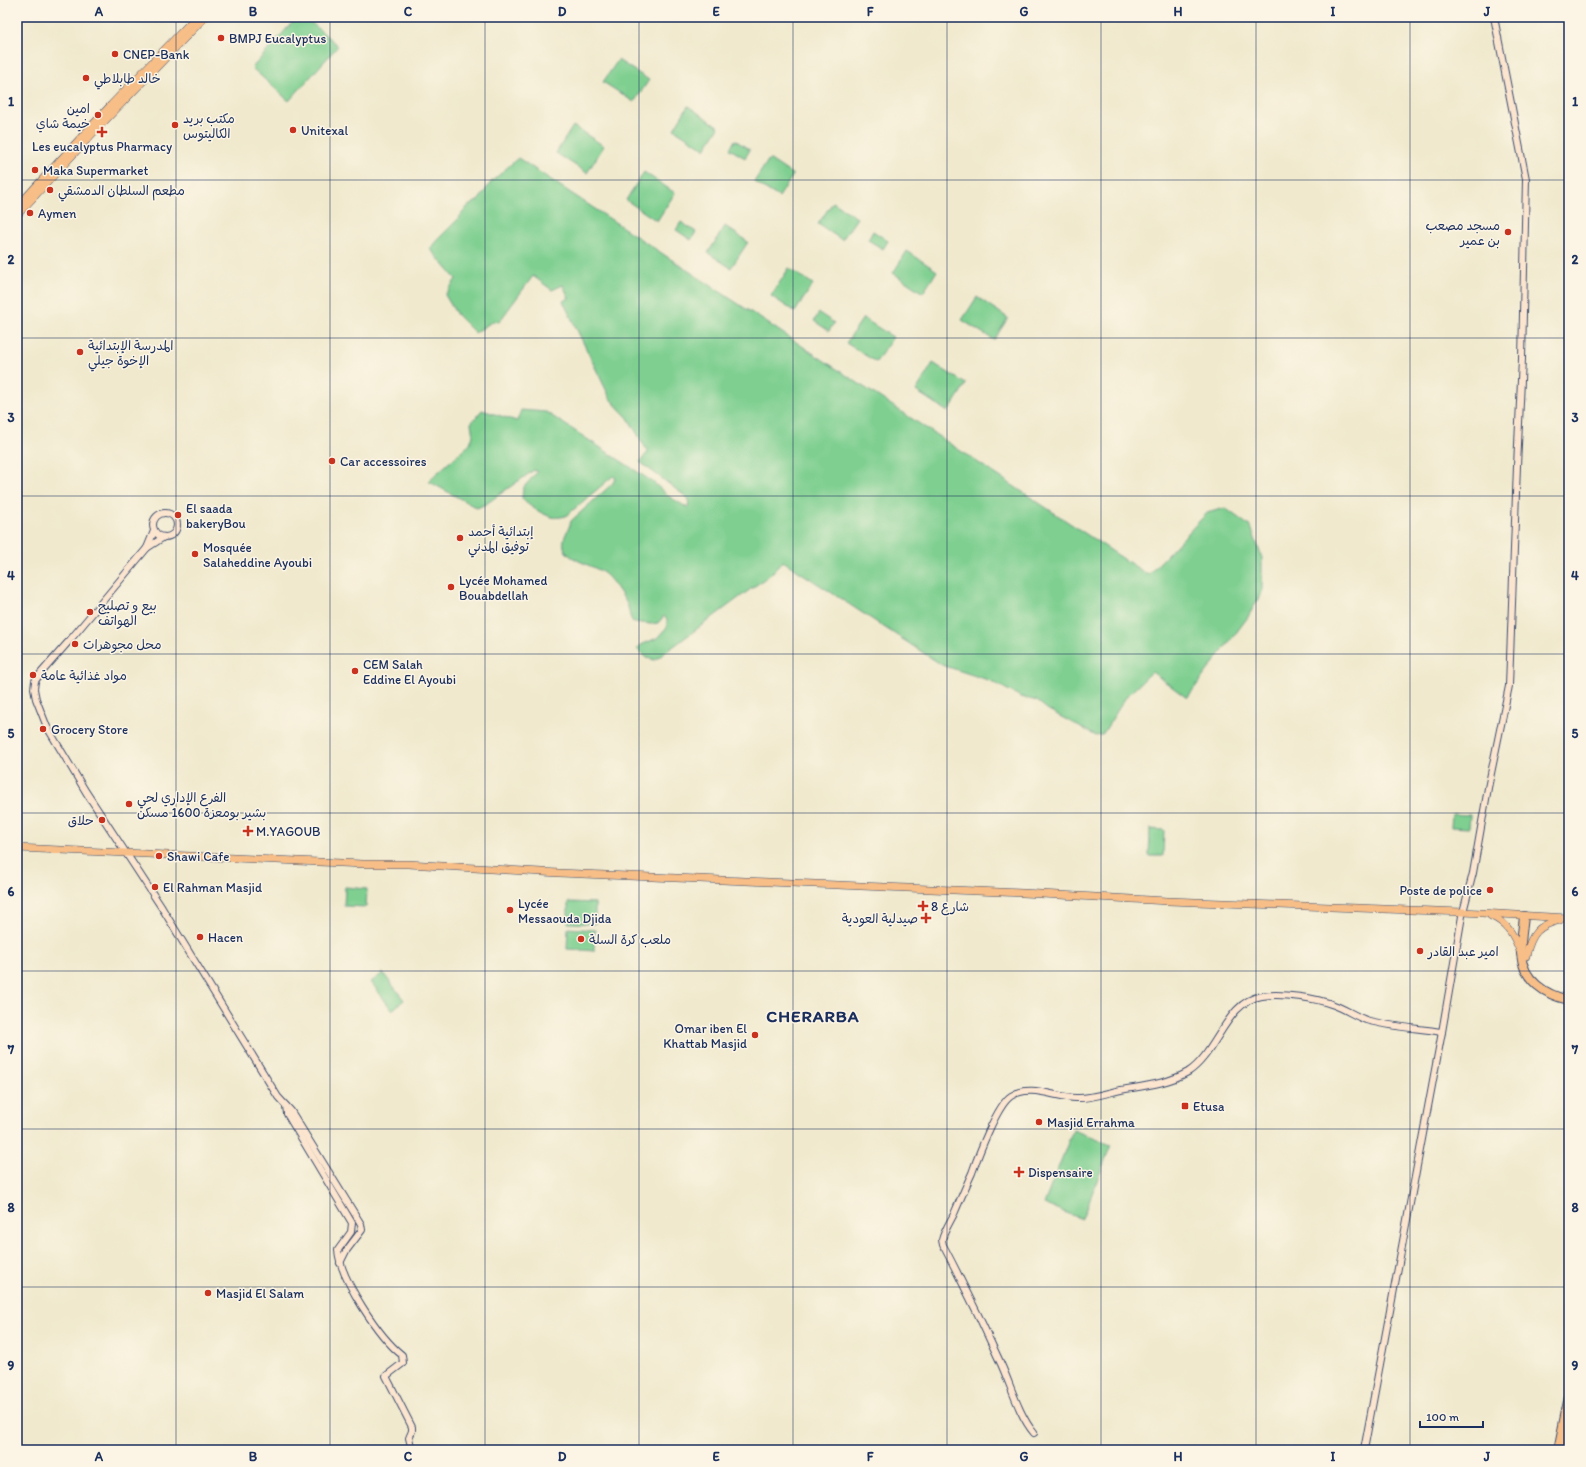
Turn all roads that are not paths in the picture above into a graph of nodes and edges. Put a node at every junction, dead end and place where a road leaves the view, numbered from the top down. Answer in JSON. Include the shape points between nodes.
{"nodes":[{"id":1,"x":196,"y":17,"type":"edge"},
{"id":2,"x":204,"y":17,"type":"edge"},
{"id":3,"x":1494,"y":17,"type":"edge"},
{"id":4,"x":17,"y":207,"type":"edge"},
{"id":5,"x":17,"y":215,"type":"edge"},
{"id":6,"x":154,"y":530,"type":"junction"},
{"id":7,"x":164,"y":537,"type":"junction"},
{"id":8,"x":147,"y":548,"type":"junction"},
{"id":9,"x":17,"y":848,"type":"edge"},
{"id":10,"x":127,"y":853,"type":"junction"},
{"id":11,"x":1463,"y":912,"type":"junction"},
{"id":12,"x":1488,"y":914,"type":"junction"},
{"id":13,"x":1527,"y":917,"type":"junction"},
{"id":14,"x":1569,"y":918,"type":"edge"},
{"id":15,"x":1524,"y":955,"type":"junction"},
{"id":16,"x":1569,"y":995,"type":"edge"},
{"id":17,"x":1569,"y":1000,"type":"edge"},
{"id":18,"x":1442,"y":1032,"type":"junction"},
{"id":19,"x":286,"y":1106,"type":"junction"},
{"id":20,"x":340,"y":1263,"type":"junction"},
{"id":21,"x":1569,"y":1396,"type":"edge"},
{"id":22,"x":1569,"y":1431,"type":"edge"},
{"id":23,"x":1034,"y":1433,"type":"dead end"},
{"id":24,"x":412,"y":1450,"type":"edge"},
{"id":25,"x":1364,"y":1450,"type":"edge"},
{"id":26,"x":1558,"y":1450,"type":"edge"},
{"id":27,"x":1565,"y":1450,"type":"edge"}],
"edges":[{"from":1,"to":4,"type":"main road"},
{"from":2,"to":5,"type":"main road"},
{"from":3,"to":11,"type":"street","via":[[1526,179],[1522,359],[1509,686],[1473,873]]},
{"from":6,"to":7,"type":"street"},
{"from":6,"to":7,"type":"street","via":[[153,524],[158,515],[164,512],[173,515],[178,523],[177,529],[170,536]]},
{"from":6,"to":8,"type":"street"},
{"from":7,"to":8,"type":"street"},
{"from":8,"to":10,"type":"street","via":[[41,673],[34,689],[41,713],[54,738]]},
{"from":9,"to":10,"type":"main road"},
{"from":10,"to":11,"type":"main road","via":[[1168,901]]},
{"from":10,"to":19,"type":"street"},
{"from":11,"to":12,"type":"main road"},
{"from":11,"to":18,"type":"street"},
{"from":12,"to":13,"type":"main road"},
{"from":12,"to":15,"type":"main road","via":[[1507,926]]},
{"from":13,"to":14,"type":"main road"},
{"from":13,"to":15,"type":"highway"},
{"from":14,"to":15,"type":"main road","via":[[1547,924],[1537,931]]},
{"from":15,"to":16,"type":"highway","via":[[1536,979]]},
{"from":15,"to":17,"type":"highway","via":[[1525,970],[1538,987]]},
{"from":18,"to":23,"type":"street","via":[[1369,1020],[1332,1004],[1314,1000],[1289,996],[1262,996],[1250,1000],[1236,1010],[1202,1060],[1179,1077],[1138,1088],[1080,1098],[1032,1091],[1009,1097],[981,1148],[942,1240],[994,1347],[1023,1417]]},
{"from":18,"to":25,"type":"street"},
{"from":19,"to":20,"type":"street","via":[[287,1114],[352,1223],[351,1232],[338,1250]]},
{"from":19,"to":20,"type":"street","via":[[361,1224],[362,1230]]},
{"from":20,"to":24,"type":"street","via":[[349,1284],[381,1334],[402,1355],[403,1363],[386,1376],[412,1427],[408,1438]]},
{"from":21,"to":26,"type":"highway"},
{"from":22,"to":27,"type":"highway"}]}
